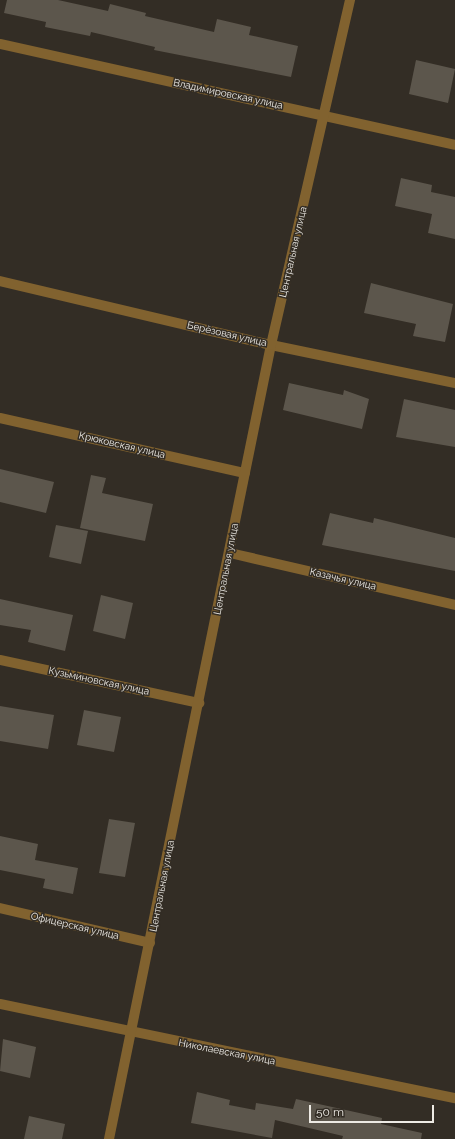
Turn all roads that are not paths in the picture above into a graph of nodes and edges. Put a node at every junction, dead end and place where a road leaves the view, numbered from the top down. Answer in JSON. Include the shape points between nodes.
{"nodes":[{"id":1,"x":350,"y":0,"type":"edge"},
{"id":2,"x":0,"y":44,"type":"edge"},
{"id":3,"x":324,"y":115,"type":"junction"},
{"id":4,"x":455,"y":145,"type":"edge"},
{"id":5,"x":0,"y":281,"type":"edge"},
{"id":6,"x":271,"y":345,"type":"junction"},
{"id":7,"x":455,"y":383,"type":"edge"},
{"id":8,"x":0,"y":418,"type":"edge"},
{"id":9,"x":245,"y":473,"type":"junction"},
{"id":10,"x":230,"y":553,"type":"junction"},
{"id":11,"x":455,"y":604,"type":"edge"},
{"id":12,"x":0,"y":660,"type":"edge"},
{"id":13,"x":199,"y":703,"type":"junction"},
{"id":14,"x":0,"y":908,"type":"edge"},
{"id":15,"x":150,"y":943,"type":"junction"},
{"id":16,"x":0,"y":1004,"type":"edge"},
{"id":17,"x":131,"y":1033,"type":"junction"},
{"id":18,"x":455,"y":1098,"type":"edge"},
{"id":19,"x":108,"y":1139,"type":"edge"}],
"edges":[{"from":1,"to":3,"type":"street","name":"Центральная улица"},
{"from":2,"to":3,"type":"street","name":"Владимировская улица"},
{"from":3,"to":4,"type":"street","name":"Владимировская улица"},
{"from":3,"to":6,"type":"street","name":"Центральная улица"},
{"from":5,"to":6,"type":"street","name":"Берёзовая улица"},
{"from":6,"to":7,"type":"street","name":"Берёзовая улица"},
{"from":6,"to":9,"type":"street","name":"Центральная улица"},
{"from":8,"to":9,"type":"street","name":"Крюковская улица"},
{"from":9,"to":10,"type":"street","name":"Центральная улица"},
{"from":10,"to":11,"type":"street","name":"Казачья улица"},
{"from":10,"to":13,"type":"street","name":"Центральная улица"},
{"from":12,"to":13,"type":"street","name":"Кузьминовская улица"},
{"from":13,"to":15,"type":"street","name":"Центральная улица"},
{"from":14,"to":15,"type":"street","name":"Офицерская улица"},
{"from":15,"to":17,"type":"street","name":"Центральная улица"},
{"from":16,"to":17,"type":"street","name":"Николаевская улица"},
{"from":17,"to":18,"type":"street","name":"Николаевская улица"},
{"from":17,"to":19,"type":"street","name":"Центральная улица"}]}
